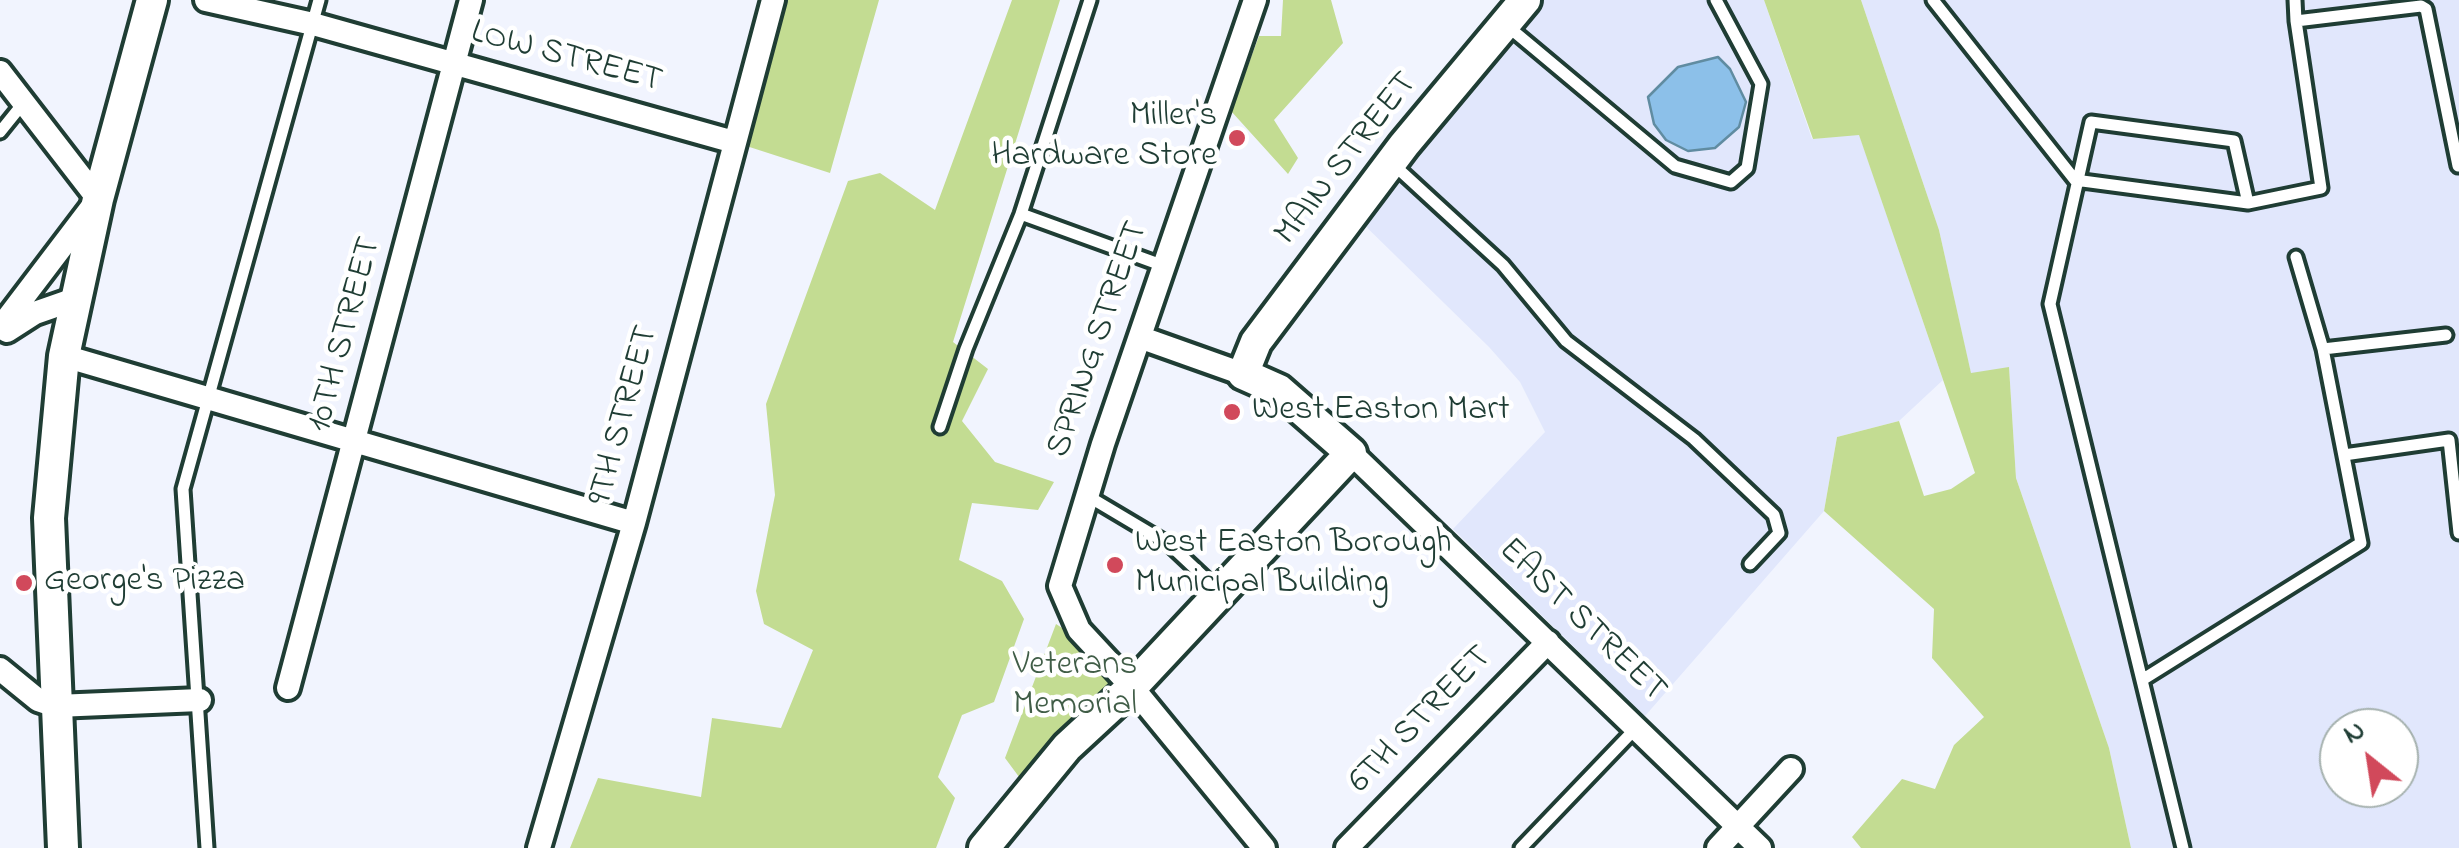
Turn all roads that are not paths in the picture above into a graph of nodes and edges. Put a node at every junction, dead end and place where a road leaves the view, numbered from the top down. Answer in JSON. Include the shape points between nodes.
{"nodes":[{"id":1,"x":152,"y":0,"type":"edge"},
{"id":2,"x":206,"y":0,"type":"edge"},
{"id":3,"x":319,"y":0,"type":"edge"},
{"id":4,"x":472,"y":0,"type":"edge"},
{"id":5,"x":773,"y":0,"type":"edge"},
{"id":6,"x":1090,"y":0,"type":"edge"},
{"id":7,"x":1254,"y":0,"type":"edge"},
{"id":8,"x":1525,"y":0,"type":"edge"},
{"id":9,"x":1716,"y":0,"type":"edge"},
{"id":10,"x":1933,"y":0,"type":"edge"},
{"id":11,"x":2294,"y":0,"type":"edge"},
{"id":12,"x":2296,"y":21,"type":"junction"},
{"id":13,"x":313,"y":24,"type":"junction"},
{"id":14,"x":1505,"y":24,"type":"junction"},
{"id":15,"x":454,"y":65,"type":"junction"},
{"id":16,"x":0,"y":72,"type":"edge"},
{"id":17,"x":25,"y":101,"type":"junction"},
{"id":18,"x":0,"y":132,"type":"edge"},
{"id":19,"x":734,"y":142,"type":"junction"},
{"id":20,"x":1391,"y":162,"type":"junction"},
{"id":21,"x":2458,"y":166,"type":"edge"},
{"id":22,"x":2075,"y":180,"type":"junction"},
{"id":23,"x":98,"y":199,"type":"junction"},
{"id":24,"x":2248,"y":203,"type":"junction"},
{"id":25,"x":1021,"y":214,"type":"junction"},
{"id":26,"x":2296,"y":257,"type":"dead end"},
{"id":27,"x":1164,"y":266,"type":"junction"},
{"id":28,"x":75,"y":299,"type":"junction"},
{"id":29,"x":0,"y":328,"type":"edge"},
{"id":30,"x":2446,"y":335,"type":"dead end"},
{"id":31,"x":0,"y":336,"type":"edge"},
{"id":32,"x":1142,"y":338,"type":"junction"},
{"id":33,"x":2323,"y":349,"type":"junction"},
{"id":34,"x":64,"y":356,"type":"junction"},
{"id":35,"x":1242,"y":374,"type":"junction"},
{"id":36,"x":212,"y":398,"type":"junction"},
{"id":37,"x":940,"y":426,"type":"dead end"},
{"id":38,"x":355,"y":440,"type":"junction"},
{"id":39,"x":1351,"y":453,"type":"junction"},
{"id":40,"x":2344,"y":455,"type":"junction"},
{"id":41,"x":1086,"y":495,"type":"junction"},
{"id":42,"x":634,"y":524,"type":"junction"},
{"id":43,"x":2459,"y":533,"type":"edge"},
{"id":44,"x":1750,"y":564,"type":"dead end"},
{"id":45,"x":1220,"y":593,"type":"junction"},
{"id":46,"x":1548,"y":642,"type":"junction"},
{"id":47,"x":0,"y":669,"type":"edge"},
{"id":48,"x":2142,"y":680,"type":"junction"},
{"id":49,"x":1132,"y":686,"type":"junction"},
{"id":50,"x":288,"y":688,"type":"dead end"},
{"id":51,"x":200,"y":700,"type":"junction"},
{"id":52,"x":56,"y":706,"type":"junction"},
{"id":53,"x":1636,"y":728,"type":"junction"},
{"id":54,"x":1791,"y":768,"type":"dead end"},
{"id":55,"x":1738,"y":826,"type":"junction"},
{"id":56,"x":64,"y":848,"type":"edge"},
{"id":57,"x":206,"y":848,"type":"edge"},
{"id":58,"x":539,"y":848,"type":"edge"},
{"id":59,"x":984,"y":848,"type":"edge"},
{"id":60,"x":1264,"y":848,"type":"edge"},
{"id":61,"x":1346,"y":848,"type":"edge"},
{"id":62,"x":1521,"y":848,"type":"edge"},
{"id":63,"x":1718,"y":848,"type":"edge"},
{"id":64,"x":1760,"y":848,"type":"edge"},
{"id":65,"x":2183,"y":848,"type":"edge"}],
"edges":[{"from":1,"to":23,"type":"street"},
{"from":2,"to":13,"type":"street","name":"LOW STREET"},
{"from":3,"to":13,"type":"lane"},
{"from":4,"to":15,"type":"street","name":"10TH STREET"},
{"from":5,"to":19,"type":"street","name":"9TH STREET"},
{"from":6,"to":25,"type":"lane"},
{"from":7,"to":27,"type":"street","name":"SPRING STREET"},
{"from":8,"to":14,"type":"street","name":"MAIN STREET"},
{"from":9,"to":14,"type":"lane","via":[[1761,84],[1746,168],[1731,182],[1675,166]]},
{"from":10,"to":22,"type":"lane"},
{"from":11,"to":12,"type":"lane"},
{"from":12,"to":21,"type":"lane","via":[[2426,9]]},
{"from":12,"to":24,"type":"lane","via":[[2321,188]]},
{"from":13,"to":15,"type":"street","name":"LOW STREET"},
{"from":13,"to":36,"type":"lane"},
{"from":14,"to":20,"type":"street","name":"MAIN STREET"},
{"from":15,"to":19,"type":"street","name":"LOW STREET"},
{"from":15,"to":38,"type":"street","name":"10TH STREET"},
{"from":16,"to":17,"type":"street"},
{"from":17,"to":18,"type":"lane"},
{"from":17,"to":23,"type":"street"},
{"from":19,"to":42,"type":"street","name":"9TH STREET"},
{"from":20,"to":35,"type":"street","name":"MAIN STREET","via":[[1256,342]]},
{"from":20,"to":44,"type":"lane","via":[[1503,265],[1566,341],[1694,440],[1774,515],[1779,533]]},
{"from":22,"to":24,"type":"lane"},
{"from":22,"to":24,"type":"lane","via":[[2091,122],[2234,141]]},
{"from":22,"to":48,"type":"lane","via":[[2050,304]]},
{"from":23,"to":28,"type":"street"},
{"from":23,"to":29,"type":"street"},
{"from":25,"to":27,"type":"lane"},
{"from":25,"to":37,"type":"lane"},
{"from":26,"to":33,"type":"lane"},
{"from":27,"to":32,"type":"street","name":"SPRING STREET"},
{"from":28,"to":31,"type":"street","via":[[35,312]]},
{"from":28,"to":34,"type":"street"},
{"from":30,"to":33,"type":"lane"},
{"from":32,"to":35,"type":"street","name":"EAST STREET"},
{"from":32,"to":41,"type":"street","name":"SPRING STREET"},
{"from":33,"to":40,"type":"lane"},
{"from":34,"to":36,"type":"street"},
{"from":34,"to":52,"type":"street","via":[[50,518]]},
{"from":35,"to":39,"type":"street","name":"EAST STREET","via":[[1279,390]]},
{"from":36,"to":38,"type":"street"},
{"from":36,"to":51,"type":"lane","via":[[183,489]]},
{"from":38,"to":42,"type":"street"},
{"from":38,"to":50,"type":"street","name":"10TH STREET"},
{"from":39,"to":45,"type":"street"},
{"from":39,"to":46,"type":"street","name":"EAST STREET"},
{"from":40,"to":43,"type":"lane","via":[[2449,440]]},
{"from":40,"to":48,"type":"lane","via":[[2361,543]]},
{"from":41,"to":45,"type":"lane","via":[[1170,545]]},
{"from":41,"to":49,"type":"street","name":"SPRING STREET","via":[[1060,586],[1079,630]]},
{"from":42,"to":58,"type":"street","name":"9TH STREET"},
{"from":45,"to":49,"type":"street"},
{"from":46,"to":53,"type":"street","name":"EAST STREET"},
{"from":46,"to":61,"type":"street","name":"6TH STREET"},
{"from":47,"to":52,"type":"street"},
{"from":48,"to":65,"type":"lane"},
{"from":49,"to":59,"type":"street","via":[[1028,789]]},
{"from":49,"to":60,"type":"street","name":"SPRING STREET"},
{"from":51,"to":52,"type":"street"},
{"from":51,"to":57,"type":"lane"},
{"from":52,"to":56,"type":"street"},
{"from":53,"to":55,"type":"street","name":"EAST STREET"},
{"from":53,"to":62,"type":"lane"},
{"from":54,"to":55,"type":"street"},
{"from":55,"to":63,"type":"street"},
{"from":55,"to":64,"type":"street","name":"EAST STREET"}]}
